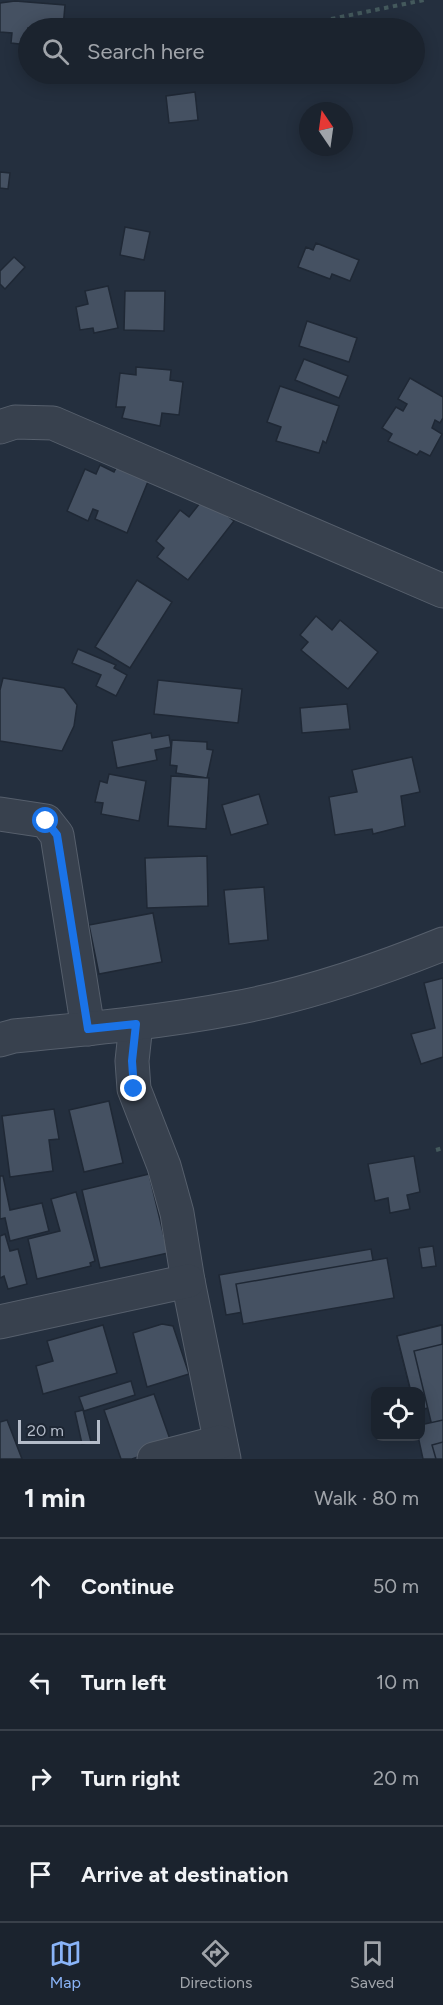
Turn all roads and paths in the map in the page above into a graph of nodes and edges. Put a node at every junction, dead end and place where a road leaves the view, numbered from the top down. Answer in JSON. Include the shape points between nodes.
{"nodes":[{"id":1,"x":424,"y":0,"type":"edge"},
{"id":2,"x":336,"y":18,"type":"edge"},
{"id":3,"x":0,"y":427,"type":"edge"},
{"id":4,"x":443,"y":591,"type":"edge"},
{"id":5,"x":0,"y":814,"type":"edge"},
{"id":6,"x":443,"y":944,"type":"edge"},
{"id":7,"x":136,"y":1024,"type":"junction"},
{"id":8,"x":88,"y":1029,"type":"junction"},
{"id":9,"x":0,"y":1040,"type":"edge"},
{"id":10,"x":443,"y":1148,"type":"edge"},
{"id":11,"x":436,"y":1150,"type":"dead end"},
{"id":12,"x":188,"y":1281,"type":"junction"},
{"id":13,"x":0,"y":1322,"type":"edge"},
{"id":14,"x":222,"y":1451,"type":"edge"},
{"id":15,"x":154,"y":1459,"type":"edge"}],
"edges":[{"from":1,"to":2,"type":"path"},
{"from":3,"to":4,"type":"street","via":[[15,422],[53,423]]},
{"from":5,"to":8,"type":"street","via":[[46,821],[57,835]]},
{"from":6,"to":7,"type":"street","via":[[335,983],[236,1008]]},
{"from":7,"to":8,"type":"street"},
{"from":7,"to":12,"type":"street","via":[[134,1089],[164,1166],[177,1213]]},
{"from":8,"to":9,"type":"street"},
{"from":10,"to":11,"type":"path"},
{"from":12,"to":13,"type":"street"},
{"from":12,"to":14,"type":"street"},
{"from":14,"to":15,"type":"street"}]}
